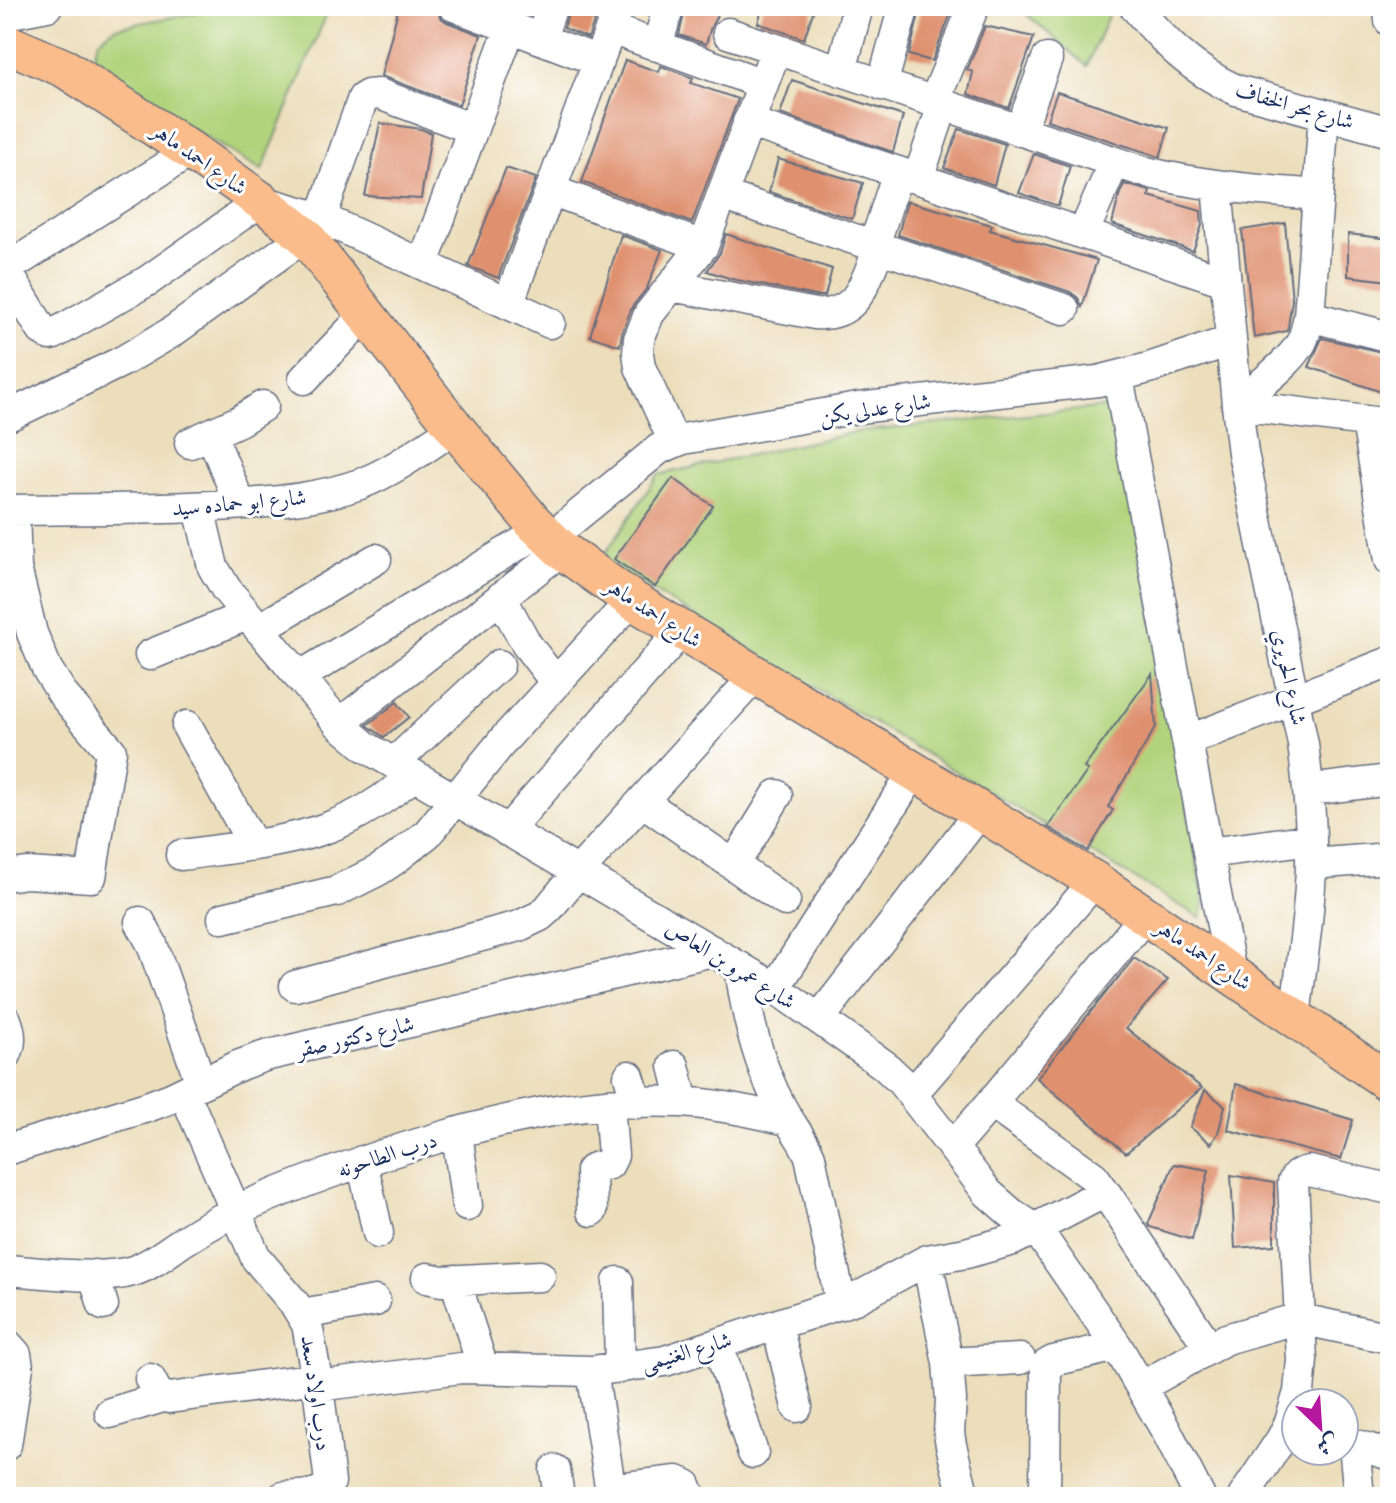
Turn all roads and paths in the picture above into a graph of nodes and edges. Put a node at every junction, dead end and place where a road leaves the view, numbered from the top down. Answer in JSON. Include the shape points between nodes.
{"nodes":[{"id":1,"x":454,"y":6,"type":"edge"},
{"id":2,"x":552,"y":6,"type":"edge"},
{"id":3,"x":669,"y":6,"type":"edge"},
{"id":4,"x":858,"y":6,"type":"edge"},
{"id":5,"x":904,"y":6,"type":"edge"},
{"id":6,"x":974,"y":6,"type":"edge"},
{"id":7,"x":1134,"y":6,"type":"edge"},
{"id":8,"x":1389,"y":6,"type":"edge"},
{"id":9,"x":20,"y":16,"type":"edge"},
{"id":10,"x":615,"y":18,"type":"edge"},
{"id":11,"x":732,"y":20,"type":"edge"},
{"id":12,"x":1390,"y":21,"type":"edge"},
{"id":13,"x":510,"y":28,"type":"junction"},
{"id":14,"x":541,"y":39,"type":"junction"},
{"id":15,"x":657,"y":46,"type":"junction"},
{"id":16,"x":776,"y":49,"type":"junction"},
{"id":17,"x":1047,"y":59,"type":"dead end"},
{"id":18,"x":599,"y":61,"type":"junction"},
{"id":19,"x":716,"y":67,"type":"junction"},
{"id":20,"x":841,"y":71,"type":"junction"},
{"id":21,"x":763,"y":84,"type":"junction"},
{"id":22,"x":882,"y":85,"type":"junction"},
{"id":23,"x":938,"y":104,"type":"junction"},
{"id":24,"x":1324,"y":114,"type":"junction"},
{"id":25,"x":748,"y":122,"type":"junction"},
{"id":26,"x":473,"y":129,"type":"junction"},
{"id":27,"x":1020,"y":131,"type":"junction"},
{"id":28,"x":1390,"y":132,"type":"edge"},
{"id":29,"x":191,"y":151,"type":"junction"},
{"id":30,"x":1114,"y":163,"type":"junction"},
{"id":31,"x":908,"y":176,"type":"junction"},
{"id":32,"x":1217,"y":186,"type":"junction"},
{"id":33,"x":550,"y":190,"type":"junction"},
{"id":34,"x":722,"y":195,"type":"junction"},
{"id":35,"x":1318,"y":195,"type":"junction"},
{"id":36,"x":261,"y":201,"type":"junction"},
{"id":37,"x":313,"y":227,"type":"junction"},
{"id":38,"x":1083,"y":234,"type":"junction"},
{"id":39,"x":703,"y":246,"type":"junction"},
{"id":40,"x":877,"y":247,"type":"junction"},
{"id":41,"x":423,"y":264,"type":"junction"},
{"id":42,"x":6,"y":270,"type":"edge"},
{"id":43,"x":1225,"y":281,"type":"junction"},
{"id":44,"x":672,"y":286,"type":"junction"},
{"id":45,"x":508,"y":304,"type":"junction"},
{"id":46,"x":1064,"y":309,"type":"dead end"},
{"id":47,"x":366,"y":314,"type":"junction"},
{"id":48,"x":1309,"y":316,"type":"junction"},
{"id":49,"x":550,"y":323,"type":"dead end"},
{"id":50,"x":1390,"y":337,"type":"edge"},
{"id":51,"x":1230,"y":341,"type":"junction"},
{"id":52,"x":1118,"y":377,"type":"junction"},
{"id":53,"x":304,"y":379,"type":"dead end"},
{"id":54,"x":1237,"y":405,"type":"junction"},
{"id":55,"x":263,"y":406,"type":"dead end"},
{"id":56,"x":6,"y":417,"type":"edge"},
{"id":57,"x":1378,"y":422,"type":"edge"},
{"id":58,"x":455,"y":428,"type":"junction"},
{"id":59,"x":674,"y":442,"type":"junction"},
{"id":60,"x":240,"y":504,"type":"junction"},
{"id":61,"x":199,"y":508,"type":"junction"},
{"id":62,"x":10,"y":510,"type":"edge"},
{"id":63,"x":551,"y":540,"type":"junction"},
{"id":64,"x":376,"y":559,"type":"dead end"},
{"id":65,"x":1390,"y":560,"type":"edge"},
{"id":66,"x":501,"y":597,"type":"junction"},
{"id":67,"x":632,"y":600,"type":"junction"},
{"id":68,"x":253,"y":622,"type":"junction"},
{"id":69,"x":682,"y":630,"type":"junction"},
{"id":70,"x":150,"y":655,"type":"dead end"},
{"id":71,"x":1390,"y":662,"type":"edge"},
{"id":72,"x":499,"y":665,"type":"dead end"},
{"id":73,"x":756,"y":675,"type":"junction"},
{"id":74,"x":299,"y":677,"type":"junction"},
{"id":75,"x":556,"y":683,"type":"junction"},
{"id":76,"x":1294,"y":699,"type":"junction"},
{"id":77,"x":339,"y":724,"type":"junction"},
{"id":78,"x":187,"y":726,"type":"dead end"},
{"id":79,"x":1187,"y":741,"type":"junction"},
{"id":80,"x":404,"y":769,"type":"junction"},
{"id":81,"x":914,"y":772,"type":"junction"},
{"id":82,"x":1390,"y":780,"type":"edge"},
{"id":83,"x":1309,"y":790,"type":"junction"},
{"id":84,"x":777,"y":795,"type":"dead end"},
{"id":85,"x":455,"y":800,"type":"junction"},
{"id":86,"x":642,"y":801,"type":"junction"},
{"id":87,"x":980,"y":812,"type":"junction"},
{"id":88,"x":507,"y":831,"type":"junction"},
{"id":89,"x":253,"y":844,"type":"junction"},
{"id":90,"x":1311,"y":852,"type":"junction"},
{"id":91,"x":1209,"y":853,"type":"junction"},
{"id":92,"x":181,"y":855,"type":"dead end"},
{"id":93,"x":1390,"y":858,"type":"edge"},
{"id":94,"x":734,"y":865,"type":"junction"},
{"id":95,"x":578,"y":872,"type":"junction"},
{"id":96,"x":6,"y":876,"type":"edge"},
{"id":97,"x":1095,"y":881,"type":"junction"},
{"id":98,"x":785,"y":901,"type":"dead end"},
{"id":99,"x":1146,"y":915,"type":"junction"},
{"id":100,"x":223,"y":918,"type":"dead end"},
{"id":101,"x":140,"y":922,"type":"dead end"},
{"id":102,"x":713,"y":951,"type":"junction"},
{"id":103,"x":740,"y":967,"type":"junction"},
{"id":104,"x":1231,"y":973,"type":"junction"},
{"id":105,"x":295,"y":986,"type":"dead end"},
{"id":106,"x":775,"y":988,"type":"junction"},
{"id":107,"x":1295,"y":1017,"type":"junction"},
{"id":108,"x":819,"y":1019,"type":"junction"},
{"id":109,"x":6,"y":1020,"type":"edge"},
{"id":110,"x":6,"y":1055,"type":"edge"},
{"id":111,"x":674,"y":1066,"type":"dead end"},
{"id":112,"x":1390,"y":1083,"type":"edge"},
{"id":113,"x":193,"y":1088,"type":"junction"},
{"id":114,"x":625,"y":1094,"type":"junction"},
{"id":115,"x":912,"y":1094,"type":"junction"},
{"id":116,"x":683,"y":1102,"type":"junction"},
{"id":117,"x":991,"y":1103,"type":"junction"},
{"id":118,"x":788,"y":1120,"type":"junction"},
{"id":119,"x":457,"y":1133,"type":"junction"},
{"id":120,"x":953,"y":1147,"type":"junction"},
{"id":121,"x":6,"y":1150,"type":"edge"},
{"id":122,"x":362,"y":1161,"type":"junction"},
{"id":123,"x":1390,"y":1189,"type":"edge"},
{"id":124,"x":1105,"y":1192,"type":"junction"},
{"id":125,"x":467,"y":1206,"type":"dead end"},
{"id":126,"x":592,"y":1211,"type":"dead end"},
{"id":127,"x":234,"y":1212,"type":"junction"},
{"id":128,"x":1035,"y":1229,"type":"junction"},
{"id":129,"x":378,"y":1233,"type":"dead end"},
{"id":130,"x":927,"y":1260,"type":"junction"},
{"id":131,"x":6,"y":1270,"type":"edge"},
{"id":132,"x":94,"y":1275,"type":"junction"},
{"id":133,"x":540,"y":1276,"type":"dead end"},
{"id":134,"x":618,"y":1282,"type":"dead end"},
{"id":135,"x":375,"y":1301,"type":"dead end"},
{"id":136,"x":841,"y":1304,"type":"junction"},
{"id":137,"x":103,"y":1305,"type":"dead end"},
{"id":138,"x":302,"y":1314,"type":"junction"},
{"id":139,"x":1300,"y":1319,"type":"junction"},
{"id":140,"x":777,"y":1325,"type":"junction"},
{"id":141,"x":1390,"y":1338,"type":"edge"},
{"id":142,"x":6,"y":1343,"type":"edge"},
{"id":143,"x":718,"y":1344,"type":"junction"},
{"id":144,"x":1117,"y":1346,"type":"junction"},
{"id":145,"x":1209,"y":1347,"type":"junction"},
{"id":146,"x":1020,"y":1359,"type":"dead end"},
{"id":147,"x":948,"y":1363,"type":"junction"},
{"id":148,"x":483,"y":1368,"type":"junction"},
{"id":149,"x":606,"y":1370,"type":"junction"},
{"id":150,"x":318,"y":1382,"type":"junction"},
{"id":151,"x":1141,"y":1387,"type":"junction"},
{"id":152,"x":1300,"y":1387,"type":"edge"},
{"id":153,"x":797,"y":1407,"type":"dead end"},
{"id":154,"x":110,"y":1413,"type":"dead end"},
{"id":155,"x":1280,"y":1441,"type":"edge"},
{"id":156,"x":6,"y":1445,"type":"edge"},
{"id":157,"x":1360,"y":1445,"type":"edge"},
{"id":158,"x":753,"y":1453,"type":"dead end"},
{"id":159,"x":1390,"y":1455,"type":"edge"},
{"id":160,"x":1354,"y":1467,"type":"edge"},
{"id":161,"x":283,"y":1497,"type":"edge"},
{"id":162,"x":691,"y":1497,"type":"edge"},
{"id":163,"x":964,"y":1497,"type":"edge"},
{"id":164,"x":1045,"y":1497,"type":"edge"},
{"id":165,"x":1200,"y":1497,"type":"edge"},
{"id":166,"x":1243,"y":1497,"type":"edge"},
{"id":167,"x":1359,"y":1497,"type":"edge"}],
"edges":[{"from":1,"to":13,"type":"street"},
{"from":2,"to":14,"type":"street"},
{"from":3,"to":15,"type":"street"},
{"from":4,"to":20,"type":"street"},
{"from":5,"to":22,"type":"street"},
{"from":6,"to":23,"type":"street"},
{"from":7,"to":24,"type":"street","name":"شارع بحر الخفاف","via":[[1177,54],[1215,80]]},
{"from":8,"to":12,"type":"street"},
{"from":9,"to":29,"type":"main road","name":"شارع احمد ماهر","via":[[26,50],[66,69]]},
{"from":10,"to":15,"type":"street"},
{"from":10,"to":18,"type":"street"},
{"from":11,"to":16,"type":"street"},
{"from":11,"to":19,"type":"street"},
{"from":13,"to":14,"type":"street"},
{"from":13,"to":26,"type":"street"},
{"from":14,"to":18,"type":"street"},
{"from":15,"to":19,"type":"street"},
{"from":16,"to":20,"type":"street"},
{"from":16,"to":21,"type":"street"},
{"from":17,"to":27,"type":"street"},
{"from":18,"to":33,"type":"street"},
{"from":19,"to":21,"type":"street"},
{"from":20,"to":22,"type":"street"},
{"from":21,"to":25,"type":"street"},
{"from":22,"to":23,"type":"street"},
{"from":23,"to":27,"type":"street"},
{"from":23,"to":31,"type":"street"},
{"from":24,"to":28,"type":"street","name":"شارع بحر الخفاف"},
{"from":24,"to":35,"type":"street"},
{"from":25,"to":31,"type":"street"},
{"from":25,"to":34,"type":"street"},
{"from":26,"to":37,"type":"street","via":[[379,94],[363,98]]},
{"from":26,"to":41,"type":"street"},
{"from":27,"to":30,"type":"street"},
{"from":29,"to":36,"type":"main road","name":"شارع احمد ماهر"},
{"from":29,"to":42,"type":"street"},
{"from":30,"to":32,"type":"street"},
{"from":30,"to":38,"type":"street"},
{"from":31,"to":38,"type":"street"},
{"from":31,"to":40,"type":"street"},
{"from":32,"to":35,"type":"street"},
{"from":32,"to":43,"type":"street","name":"شارع الحريري"},
{"from":33,"to":39,"type":"street"},
{"from":33,"to":45,"type":"street"},
{"from":34,"to":39,"type":"street"},
{"from":34,"to":40,"type":"street"},
{"from":35,"to":48,"type":"street"},
{"from":36,"to":37,"type":"main road","name":"شارع احمد ماهر"},
{"from":36,"to":42,"type":"street","via":[[149,280],[54,334],[42,330]]},
{"from":37,"to":41,"type":"street"},
{"from":37,"to":47,"type":"main road","name":"شارع احمد ماهر"},
{"from":37,"to":56,"type":"street","via":[[172,332]]},
{"from":38,"to":43,"type":"street"},
{"from":39,"to":44,"type":"street"},
{"from":40,"to":44,"type":"street","via":[[860,294],[828,315]]},
{"from":40,"to":46,"type":"street"},
{"from":41,"to":45,"type":"street"},
{"from":43,"to":51,"type":"street","name":"شارع الحريري"},
{"from":44,"to":59,"type":"street","via":[[649,314],[638,353]]},
{"from":45,"to":49,"type":"street"},
{"from":47,"to":53,"type":"street"},
{"from":47,"to":58,"type":"main road","name":"شارع احمد ماهر"},
{"from":48,"to":50,"type":"street"},
{"from":48,"to":54,"type":"street","via":[[1293,355]]},
{"from":51,"to":52,"type":"street","name":"شارع عدلى يكن"},
{"from":51,"to":54,"type":"street","name":"شارع الحريري"},
{"from":52,"to":59,"type":"street","name":"شارع عدلى يكن","via":[[858,408]]},
{"from":52,"to":79,"type":"street"},
{"from":54,"to":57,"type":"street"},
{"from":54,"to":76,"type":"street","name":"شارع الحريري"},
{"from":55,"to":60,"type":"street","via":[[200,438]]},
{"from":57,"to":65,"type":"street"},
{"from":58,"to":60,"type":"street","name":"شارع ابو حماده سيد","via":[[361,483],[325,494]]},
{"from":58,"to":63,"type":"main road","name":"شارع احمد ماهر"},
{"from":59,"to":63,"type":"street","name":"شارع عدلى يكن"},
{"from":60,"to":61,"type":"street","name":"شارع ابو حماده سيد"},
{"from":61,"to":62,"type":"street","name":"شارع ابو حماده سيد"},
{"from":61,"to":68,"type":"street","name":"شارع عمرو بن العاص","via":[[216,575]]},
{"from":62,"to":96,"type":"street","via":[[16,568],[47,669],[111,751],[91,877]]},
{"from":63,"to":66,"type":"street"},
{"from":63,"to":67,"type":"main road","name":"شارع احمد ماهر"},
{"from":63,"to":74,"type":"street"},
{"from":64,"to":68,"type":"street"},
{"from":66,"to":75,"type":"street"},
{"from":66,"to":77,"type":"street"},
{"from":67,"to":69,"type":"main road","name":"شارع احمد ماهر"},
{"from":67,"to":75,"type":"street"},
{"from":68,"to":70,"type":"street"},
{"from":68,"to":74,"type":"street","name":"شارع عمرو بن العاص"},
{"from":69,"to":73,"type":"main road","name":"شارع احمد ماهر"},
{"from":69,"to":88,"type":"street"},
{"from":71,"to":76,"type":"street"},
{"from":72,"to":80,"type":"street"},
{"from":73,"to":81,"type":"main road","name":"شارع احمد ماهر"},
{"from":73,"to":86,"type":"street"},
{"from":74,"to":77,"type":"street","name":"شارع عمرو بن العاص"},
{"from":75,"to":85,"type":"street"},
{"from":76,"to":79,"type":"street"},
{"from":76,"to":83,"type":"street","name":"شارع الحريري"},
{"from":77,"to":80,"type":"street","name":"شارع عمرو بن العاص"},
{"from":78,"to":89,"type":"street"},
{"from":79,"to":91,"type":"street"},
{"from":80,"to":85,"type":"street","name":"شارع عمرو بن العاص"},
{"from":80,"to":89,"type":"street","via":[[394,792],[350,818]]},
{"from":81,"to":87,"type":"main road","name":"شارع احمد ماهر"},
{"from":81,"to":106,"type":"street"},
{"from":82,"to":83,"type":"street"},
{"from":83,"to":90,"type":"street","name":"شارع الحريري"},
{"from":84,"to":94,"type":"street"},
{"from":85,"to":88,"type":"street","name":"شارع عمرو بن العاص"},
{"from":85,"to":100,"type":"street","via":[[427,834],[358,882],[319,897]]},
{"from":86,"to":94,"type":"street"},
{"from":86,"to":95,"type":"street"},
{"from":87,"to":97,"type":"main road","name":"شارع احمد ماهر"},
{"from":87,"to":108,"type":"street"},
{"from":88,"to":95,"type":"street","name":"شارع عمرو بن العاص"},
{"from":89,"to":92,"type":"street"},
{"from":90,"to":91,"type":"street"},
{"from":90,"to":93,"type":"street"},
{"from":90,"to":107,"type":"street","name":"شارع الحريري"},
{"from":91,"to":104,"type":"street"},
{"from":94,"to":98,"type":"street"},
{"from":95,"to":102,"type":"street","name":"شارع عمرو بن العاص"},
{"from":95,"to":105,"type":"street","via":[[530,922]]},
{"from":97,"to":99,"type":"main road","name":"شارع احمد ماهر"},
{"from":97,"to":115,"type":"street"},
{"from":99,"to":104,"type":"main road","name":"شارع احمد ماهر"},
{"from":99,"to":117,"type":"street"},
{"from":101,"to":113,"type":"street","name":"درب اولاد سعد","via":[[152,944]]},
{"from":102,"to":103,"type":"street","name":"شارع عمرو بن العاص"},
{"from":102,"to":113,"type":"street","name":"شارع دكتور صقر","via":[[265,1056]]},
{"from":103,"to":106,"type":"street","name":"شارع عمرو بن العاص"},
{"from":103,"to":118,"type":"street","via":[[762,1064]]},
{"from":104,"to":107,"type":"main road","name":"شارع احمد ماهر"},
{"from":106,"to":108,"type":"street","name":"شارع عمرو بن العاص"},
{"from":107,"to":112,"type":"main road","name":"شارع احمد ماهر"},
{"from":108,"to":115,"type":"street","name":"شارع عمرو بن العاص","via":[[884,1065]]},
{"from":109,"to":110,"type":"street","via":[[11,1037]]},
{"from":111,"to":116,"type":"street"},
{"from":113,"to":121,"type":"street","name":"شارع دكتور صقر"},
{"from":113,"to":127,"type":"street","name":"درب اولاد سعد"},
{"from":114,"to":116,"type":"street","name":"درب الطاحونه"},
{"from":114,"to":119,"type":"street","name":"درب الطاحونه"},
{"from":114,"to":126,"type":"street","via":[[613,1156],[609,1164],[591,1171]]},
{"from":115,"to":120,"type":"street","name":"شارع عمرو بن العاص"},
{"from":116,"to":118,"type":"street","name":"درب الطاحونه"},
{"from":117,"to":120,"type":"street"},
{"from":117,"to":124,"type":"street","via":[[1094,1177]]},
{"from":118,"to":136,"type":"street","via":[[810,1156]]},
{"from":119,"to":122,"type":"street","name":"درب الطاحونه"},
{"from":119,"to":125,"type":"street"},
{"from":120,"to":128,"type":"street","name":"شارع عمرو بن العاص","via":[[988,1193]]},
{"from":122,"to":127,"type":"street","name":"درب الطاحونه"},
{"from":122,"to":129,"type":"street"},
{"from":123,"to":139,"type":"street","via":[[1299,1173],[1293,1182]]},
{"from":124,"to":128,"type":"street","name":"شارع الغنيمى"},
{"from":124,"to":145,"type":"street"},
{"from":127,"to":132,"type":"street","name":"درب الطاحونه","via":[[153,1262],[132,1271]]},
{"from":127,"to":138,"type":"street","name":"درب اولاد سعد","via":[[256,1258]]},
{"from":128,"to":130,"type":"street","name":"شارع الغنيمى","via":[[990,1247]]},
{"from":128,"to":144,"type":"street","name":"شارع عمرو بن العاص"},
{"from":130,"to":136,"type":"street","name":"شارع الغنيمى"},
{"from":130,"to":147,"type":"street"},
{"from":131,"to":132,"type":"street","name":"درب الطاحونه"},
{"from":132,"to":137,"type":"street"},
{"from":133,"to":148,"type":"street","via":[[441,1279]]},
{"from":134,"to":149,"type":"street"},
{"from":135,"to":138,"type":"street"},
{"from":136,"to":140,"type":"street","name":"شارع الغنيمى"},
{"from":138,"to":150,"type":"street","name":"درب اولاد سعد"},
{"from":139,"to":141,"type":"street"},
{"from":139,"to":145,"type":"street"},
{"from":139,"to":152,"type":"street"},
{"from":140,"to":143,"type":"street","name":"شارع الغنيمى"},
{"from":140,"to":153,"type":"street"},
{"from":142,"to":156,"type":"street","via":[[16,1354],[18,1367]]},
{"from":143,"to":149,"type":"street","name":"شارع الغنيمى","via":[[665,1361]]},
{"from":143,"to":158,"type":"street"},
{"from":144,"to":151,"type":"street","name":"شارع عمرو بن العاص"},
{"from":144,"to":164,"type":"street","via":[[1046,1365]]},
{"from":145,"to":151,"type":"street"},
{"from":146,"to":147,"type":"street"},
{"from":147,"to":163,"type":"street","via":[[949,1433]]},
{"from":148,"to":149,"type":"street","name":"شارع الغنيمى"},
{"from":148,"to":150,"type":"street","name":"شارع الغنيمى"},
{"from":149,"to":162,"type":"street","via":[[610,1486],[677,1481]]},
{"from":150,"to":154,"type":"street","name":"شارع الغنيمى","via":[[192,1381],[157,1388]]},
{"from":150,"to":161,"type":"street","name":"درب اولاد سعد","via":[[330,1482],[319,1493]]},
{"from":151,"to":165,"type":"street","name":"شارع عمرو بن العاص"},
{"from":155,"to":166,"type":"street"},
{"from":157,"to":159,"type":"street"},
{"from":160,"to":167,"type":"street"}]}
